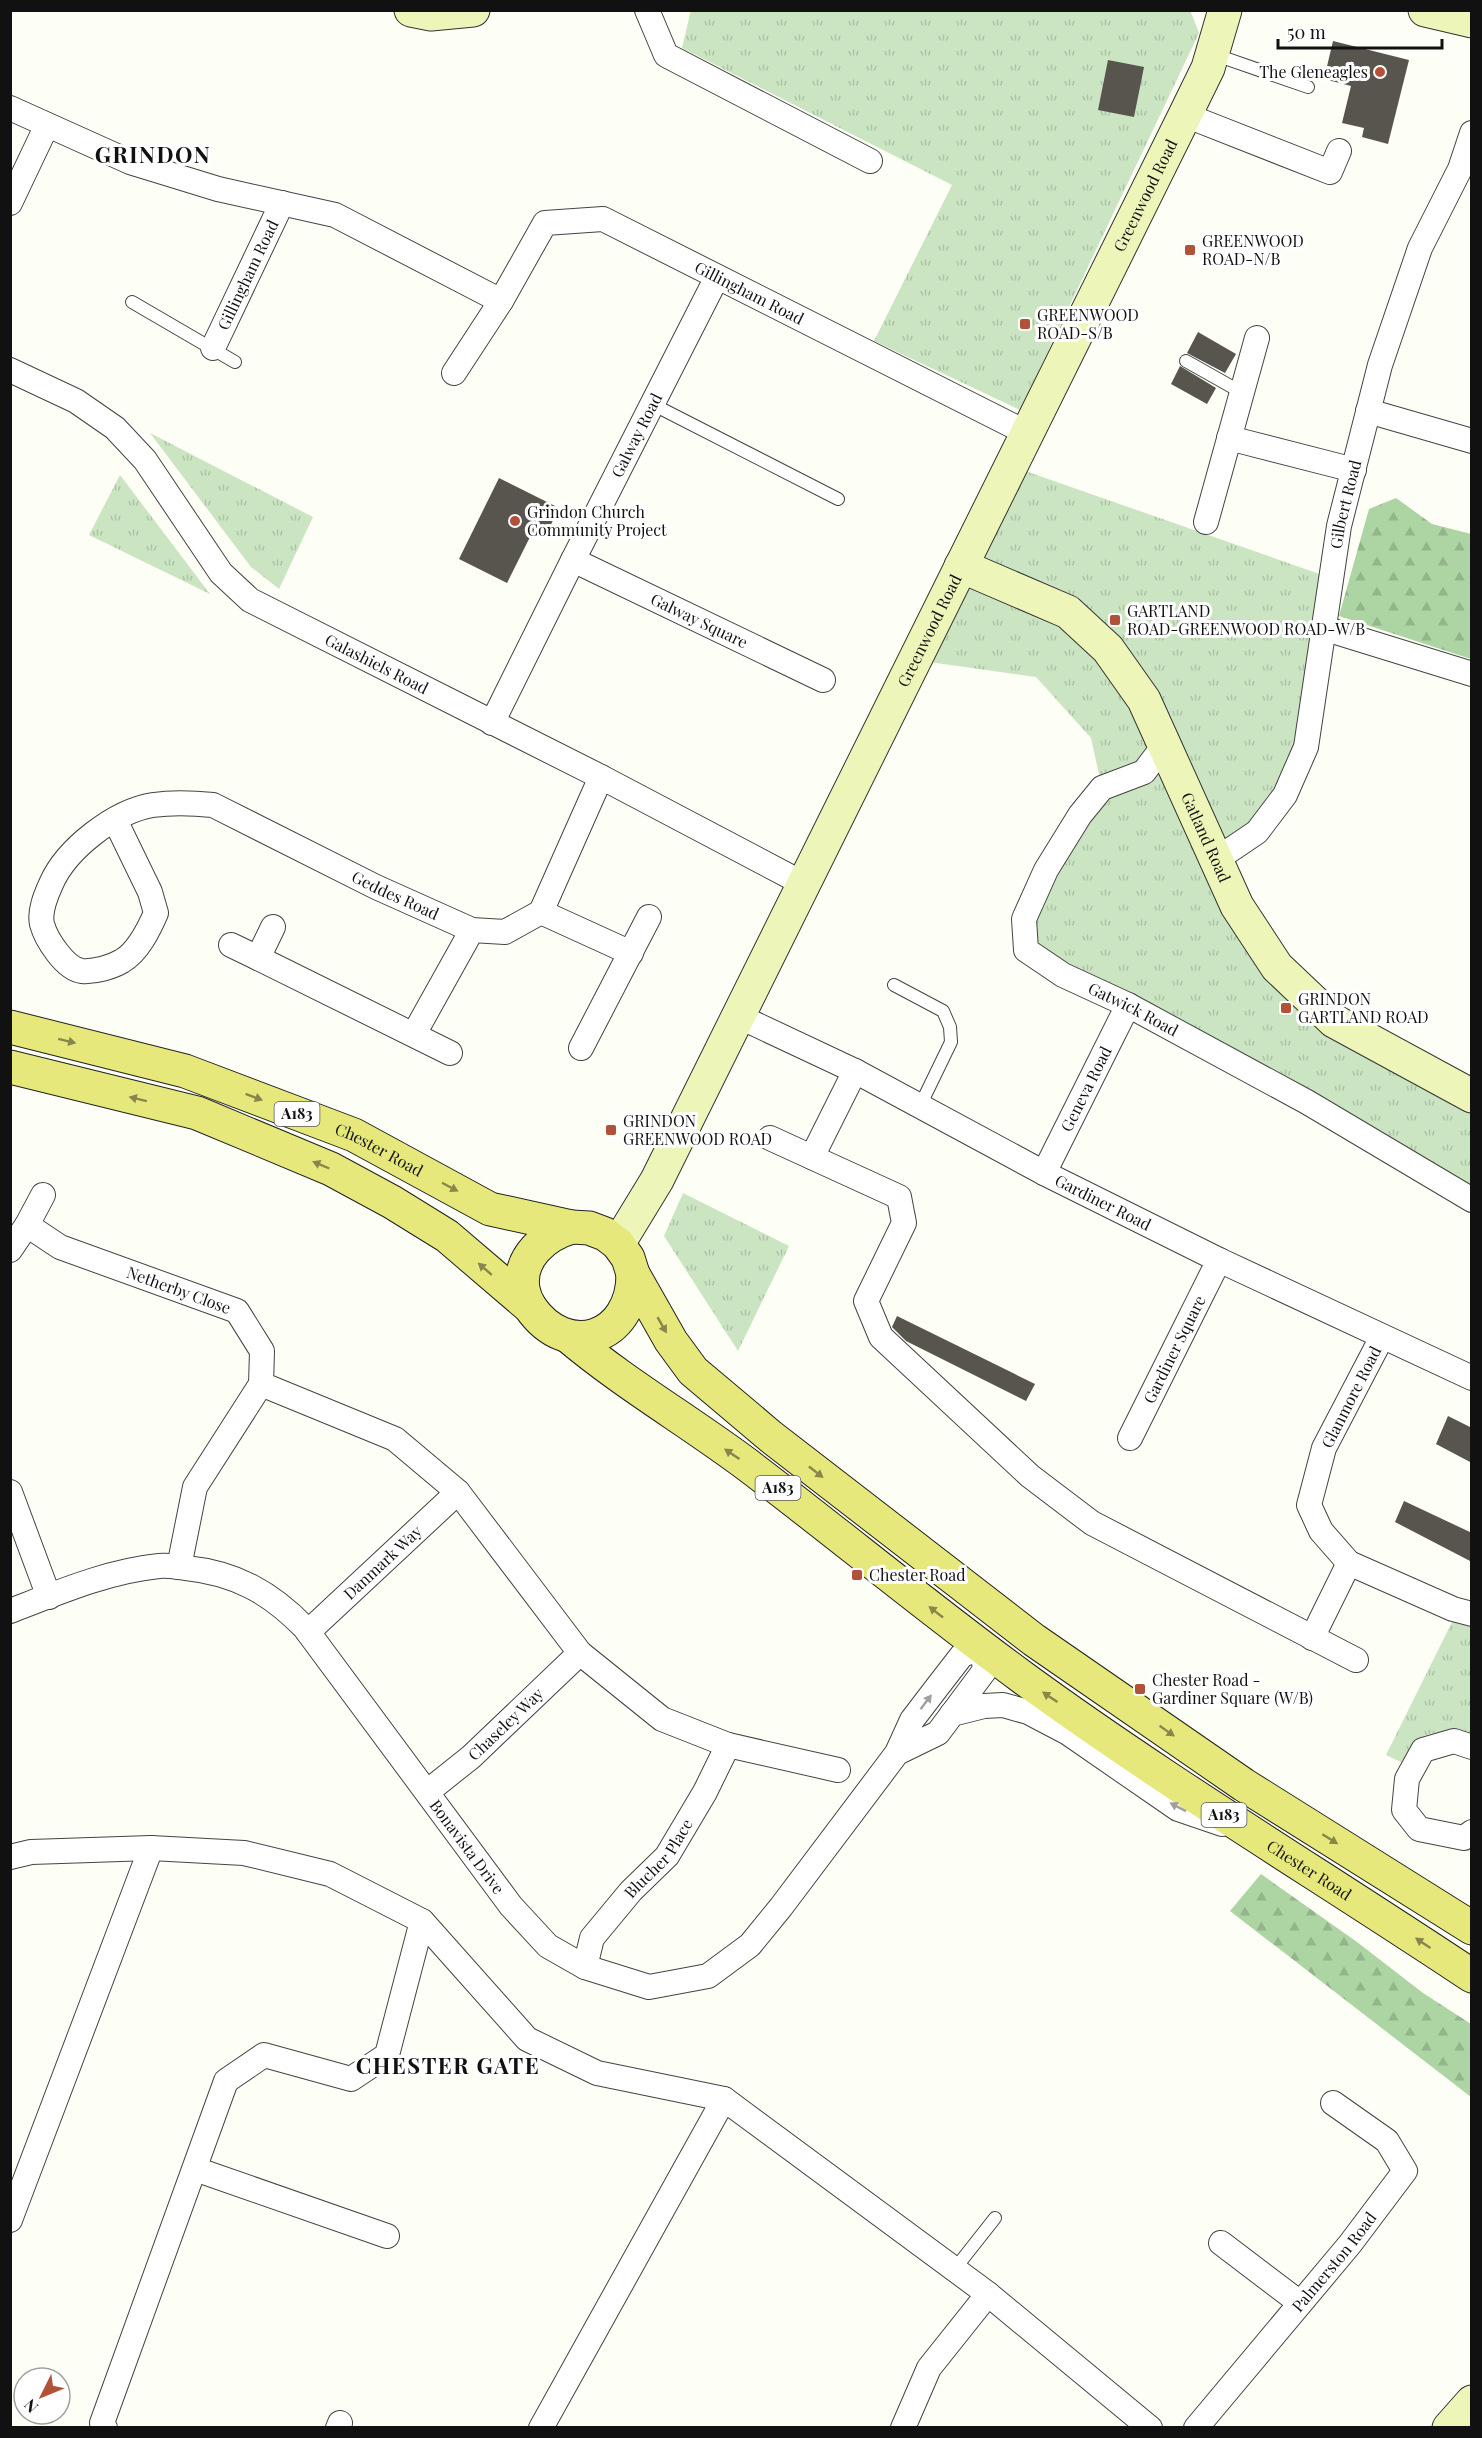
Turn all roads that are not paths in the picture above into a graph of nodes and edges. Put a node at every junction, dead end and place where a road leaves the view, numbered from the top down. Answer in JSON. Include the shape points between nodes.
{"nodes":[{"id":1,"x":411,"y":10,"type":"edge"},
{"id":2,"x":473,"y":10,"type":"edge"},
{"id":3,"x":647,"y":10,"type":"edge"},
{"id":4,"x":1225,"y":10,"type":"edge"},
{"id":5,"x":1425,"y":10,"type":"edge"},
{"id":6,"x":1472,"y":21,"type":"edge"},
{"id":7,"x":1212,"y":53,"type":"junction"},
{"id":8,"x":1308,"y":87,"type":"dead end"},
{"id":9,"x":10,"y":108,"type":"edge"},
{"id":10,"x":1185,"y":115,"type":"junction"},
{"id":11,"x":47,"y":125,"type":"junction"},
{"id":12,"x":1472,"y":133,"type":"edge"},
{"id":13,"x":1339,"y":151,"type":"dead end"},
{"id":14,"x":870,"y":161,"type":"dead end"},
{"id":15,"x":10,"y":202,"type":"edge"},
{"id":16,"x":282,"y":203,"type":"junction"},
{"id":17,"x":717,"y":277,"type":"junction"},
{"id":18,"x":501,"y":301,"type":"junction"},
{"id":19,"x":132,"y":302,"type":"dead end"},
{"id":20,"x":1257,"y":338,"type":"dead end"},
{"id":21,"x":213,"y":348,"type":"junction"},
{"id":22,"x":1186,"y":361,"type":"dead end"},
{"id":23,"x":235,"y":362,"type":"dead end"},
{"id":24,"x":10,"y":370,"type":"edge"},
{"id":25,"x":454,"y":373,"type":"dead end"},
{"id":26,"x":1242,"y":392,"type":"junction"},
{"id":27,"x":652,"y":405,"type":"junction"},
{"id":28,"x":1368,"y":411,"type":"junction"},
{"id":29,"x":1027,"y":433,"type":"junction"},
{"id":30,"x":1229,"y":438,"type":"junction"},
{"id":31,"x":1472,"y":441,"type":"edge"},
{"id":32,"x":1354,"y":470,"type":"junction"},
{"id":33,"x":838,"y":499,"type":"dead end"},
{"id":34,"x":1206,"y":522,"type":"dead end"},
{"id":35,"x":573,"y":560,"type":"junction"},
{"id":36,"x":961,"y":566,"type":"junction"},
{"id":37,"x":1323,"y":628,"type":"junction"},
{"id":38,"x":1472,"y":674,"type":"edge"},
{"id":39,"x":824,"y":680,"type":"dead end"},
{"id":40,"x":492,"y":723,"type":"junction"},
{"id":41,"x":1165,"y":744,"type":"junction"},
{"id":42,"x":601,"y":777,"type":"junction"},
{"id":43,"x":115,"y":820,"type":"junction"},
{"id":44,"x":1217,"y":859,"type":"junction"},
{"id":45,"x":804,"y":884,"type":"junction"},
{"id":46,"x":542,"y":912,"type":"junction"},
{"id":47,"x":650,"y":917,"type":"dead end"},
{"id":48,"x":273,"y":927,"type":"dead end"},
{"id":49,"x":472,"y":930,"type":"junction"},
{"id":50,"x":231,"y":945,"type":"dead end"},
{"id":51,"x":630,"y":953,"type":"junction"},
{"id":52,"x":258,"y":958,"type":"junction"},
{"id":53,"x":894,"y":985,"type":"dead end"},
{"id":54,"x":1128,"y":1005,"type":"junction"},
{"id":55,"x":738,"y":1016,"type":"junction"},
{"id":56,"x":10,"y":1027,"type":"edge"},
{"id":57,"x":414,"y":1034,"type":"junction"},
{"id":58,"x":581,"y":1048,"type":"dead end"},
{"id":59,"x":450,"y":1053,"type":"dead end"},
{"id":60,"x":10,"y":1067,"type":"edge"},
{"id":61,"x":855,"y":1071,"type":"junction"},
{"id":62,"x":1472,"y":1096,"type":"edge"},
{"id":63,"x":920,"y":1106,"type":"junction"},
{"id":64,"x":770,"y":1138,"type":"dead end"},
{"id":65,"x":812,"y":1158,"type":"junction"},
{"id":66,"x":1044,"y":1173,"type":"junction"},
{"id":67,"x":43,"y":1195,"type":"dead end"},
{"id":68,"x":1472,"y":1200,"type":"edge"},
{"id":69,"x":27,"y":1225,"type":"junction"},
{"id":70,"x":572,"y":1227,"type":"junction"},
{"id":71,"x":618,"y":1244,"type":"junction"},
{"id":72,"x":10,"y":1250,"type":"edge"},
{"id":73,"x":1219,"y":1260,"type":"junction"},
{"id":74,"x":633,"y":1274,"type":"junction"},
{"id":75,"x":530,"y":1307,"type":"junction"},
{"id":76,"x":568,"y":1336,"type":"junction"},
{"id":77,"x":1382,"y":1337,"type":"junction"},
{"id":78,"x":1472,"y":1378,"type":"edge"},
{"id":79,"x":261,"y":1384,"type":"junction"},
{"id":80,"x":1130,"y":1438,"type":"dead end"},
{"id":81,"x":10,"y":1492,"type":"edge"},
{"id":82,"x":458,"y":1492,"type":"junction"},
{"id":83,"x":1350,"y":1563,"type":"junction"},
{"id":84,"x":179,"y":1568,"type":"junction"},
{"id":85,"x":49,"y":1597,"type":"junction"},
{"id":86,"x":10,"y":1611,"type":"edge"},
{"id":87,"x":1472,"y":1614,"type":"edge"},
{"id":88,"x":1004,"y":1617,"type":"junction"},
{"id":89,"x":308,"y":1632,"type":"junction"},
{"id":90,"x":1312,"y":1638,"type":"junction"},
{"id":91,"x":982,"y":1647,"type":"junction"},
{"id":92,"x":580,"y":1653,"type":"junction"},
{"id":93,"x":1356,"y":1660,"type":"dead end"},
{"id":94,"x":952,"y":1714,"type":"junction"},
{"id":95,"x":728,"y":1745,"type":"junction"},
{"id":96,"x":1472,"y":1747,"type":"edge"},
{"id":97,"x":897,"y":1753,"type":"junction"},
{"id":98,"x":838,"y":1770,"type":"dead end"},
{"id":99,"x":427,"y":1792,"type":"junction"},
{"id":100,"x":1472,"y":1832,"type":"edge"},
{"id":101,"x":1252,"y":1835,"type":"junction"},
{"id":102,"x":151,"y":1848,"type":"junction"},
{"id":103,"x":10,"y":1857,"type":"edge"},
{"id":104,"x":422,"y":1921,"type":"junction"},
{"id":105,"x":1472,"y":1928,"type":"edge"},
{"id":106,"x":585,"y":1967,"type":"junction"},
{"id":107,"x":1472,"y":1976,"type":"edge"},
{"id":108,"x":724,"y":2099,"type":"junction"},
{"id":109,"x":1333,"y":2103,"type":"dead end"},
{"id":110,"x":195,"y":2169,"type":"junction"},
{"id":111,"x":995,"y":2218,"type":"dead end"},
{"id":112,"x":10,"y":2220,"type":"edge"},
{"id":113,"x":387,"y":2236,"type":"dead end"},
{"id":114,"x":1221,"y":2243,"type":"dead end"},
{"id":115,"x":954,"y":2270,"type":"junction"},
{"id":116,"x":988,"y":2294,"type":"junction"},
{"id":117,"x":1300,"y":2303,"type":"junction"},
{"id":118,"x":1472,"y":2402,"type":"edge"},
{"id":119,"x":105,"y":2427,"type":"edge"},
{"id":120,"x":541,"y":2427,"type":"edge"},
{"id":121,"x":903,"y":2427,"type":"edge"},
{"id":122,"x":1150,"y":2427,"type":"edge"},
{"id":123,"x":1196,"y":2427,"type":"edge"},
{"id":124,"x":1449,"y":2427,"type":"edge"}],
"edges":[{"from":1,"to":2,"type":"street","via":[[431,14]]},
{"from":3,"to":14,"type":"street","via":[[666,55]]},
{"from":4,"to":7,"type":"street","name":"Greenwood Road"},
{"from":5,"to":6,"type":"street"},
{"from":7,"to":8,"type":"lane"},
{"from":7,"to":10,"type":"street","name":"Greenwood Road"},
{"from":9,"to":11,"type":"street","name":"Gillingham Road"},
{"from":10,"to":13,"type":"street","via":[[1330,172]]},
{"from":10,"to":29,"type":"street","name":"Greenwood Road"},
{"from":11,"to":15,"type":"street"},
{"from":11,"to":16,"type":"street","name":"Gillingham Road","via":[[130,162],[218,189]]},
{"from":12,"to":28,"type":"street","name":"Gilbert Road","via":[[1460,169],[1420,248]]},
{"from":16,"to":18,"type":"street","name":"Gillingham Road","via":[[335,215]]},
{"from":16,"to":21,"type":"street","name":"Gillingham Road"},
{"from":17,"to":18,"type":"street","name":"Gillingham Road","via":[[603,219],[545,223]]},
{"from":17,"to":27,"type":"street","name":"Galway Road"},
{"from":17,"to":29,"type":"street","name":"Gillingham Road"},
{"from":18,"to":25,"type":"street","name":"Gillingham Road"},
{"from":19,"to":21,"type":"lane"},
{"from":20,"to":26,"type":"street"},
{"from":21,"to":23,"type":"lane"},
{"from":22,"to":26,"type":"lane"},
{"from":24,"to":40,"type":"street","name":"Galashiels Road","via":[[76,401],[116,428],[145,460],[221,573],[250,600]]},
{"from":26,"to":30,"type":"street"},
{"from":27,"to":33,"type":"lane"},
{"from":27,"to":35,"type":"street","name":"Galway Road"},
{"from":28,"to":31,"type":"street"},
{"from":28,"to":32,"type":"street","name":"Gilbert Road"},
{"from":29,"to":36,"type":"street","name":"Greenwood Road"},
{"from":30,"to":32,"type":"street"},
{"from":30,"to":34,"type":"street"},
{"from":32,"to":37,"type":"street","name":"Gilbert Road","via":[[1339,526]]},
{"from":35,"to":39,"type":"street","name":"Galway Square"},
{"from":35,"to":40,"type":"street","name":"Galway Road"},
{"from":36,"to":41,"type":"street","name":"Gatland Road","via":[[1068,612],[1108,649],[1144,700]]},
{"from":36,"to":45,"type":"street","name":"Greenwood Road"},
{"from":37,"to":38,"type":"street"},
{"from":37,"to":44,"type":"street","name":"Gilbert Road","via":[[1306,747],[1285,795],[1257,832]]},
{"from":40,"to":42,"type":"street","name":"Galashiels Road"},
{"from":41,"to":44,"type":"street","name":"Gatland Road"},
{"from":41,"to":54,"type":"street","name":"Gatwick Road","via":[[1144,772],[1102,788],[1080,814],[1046,870],[1024,919],[1026,950],[1063,975]]},
{"from":42,"to":45,"type":"street","name":"Galashiels Road"},
{"from":42,"to":46,"type":"street"},
{"from":43,"to":43,"type":"street","name":"Geddes Road","via":[[94,832],[74,851],[56,873],[45,899],[41,922],[50,943],[63,960],[81,971],[107,968],[124,960],[156,913]]},
{"from":43,"to":49,"type":"street","name":"Geddes Road","via":[[151,806],[187,802],[213,805],[375,887]]},
{"from":44,"to":62,"type":"street","name":"Gatland Road","via":[[1237,906],[1277,967],[1334,1021]]},
{"from":45,"to":55,"type":"street","name":"Greenwood Road"},
{"from":46,"to":49,"type":"street","name":"Geddes Road","via":[[505,932]]},
{"from":46,"to":51,"type":"street"},
{"from":47,"to":51,"type":"street"},
{"from":48,"to":52,"type":"street"},
{"from":49,"to":57,"type":"street"},
{"from":50,"to":52,"type":"street"},
{"from":51,"to":58,"type":"street"},
{"from":52,"to":57,"type":"street"},
{"from":53,"to":63,"type":"lane","via":[[943,1011],[950,1027],[951,1042]]},
{"from":54,"to":66,"type":"street","name":"Geneva Road"},
{"from":54,"to":68,"type":"street","name":"Gatwick Road","via":[[1307,1102]]},
{"from":55,"to":61,"type":"street","name":"Gardiner Road"},
{"from":55,"to":71,"type":"street","name":"Greenwood Road","via":[[657,1180]]},
{"from":56,"to":70,"type":"main road","name":"Chester Road","number":"A183","one_way":true,"via":[[185,1071],[354,1135],[490,1209]]},
{"from":57,"to":59,"type":"street"},
{"from":75,"to":60,"type":"main road","name":"Chester Road","number":"A183","one_way":true,"via":[[447,1236],[331,1169],[197,1113]]},
{"from":61,"to":63,"type":"street","name":"Gardiner Road"},
{"from":61,"to":65,"type":"street"},
{"from":63,"to":66,"type":"street","name":"Gardiner Road"},
{"from":64,"to":65,"type":"street"},
{"from":65,"to":90,"type":"street","via":[[898,1197],[904,1223],[866,1301],[881,1337],[1029,1476],[1092,1523]]},
{"from":66,"to":73,"type":"street","name":"Gardiner Road"},
{"from":67,"to":69,"type":"street"},
{"from":69,"to":72,"type":"street"},
{"from":69,"to":79,"type":"street","name":"Netherby Close","via":[[60,1247],[237,1311],[262,1351]]},
{"from":70,"to":71,"type":"main road","name":"Chester Road","number":"A183","via":[[597,1231]]},
{"from":70,"to":75,"type":"main road","name":"Chester Road","number":"A183","via":[[540,1242],[529,1257],[523,1289]]},
{"from":71,"to":74,"type":"main road","number":"A183"},
{"from":73,"to":77,"type":"street","name":"Gardiner Road"},
{"from":73,"to":80,"type":"street","name":"Gardiner Square"},
{"from":74,"to":76,"type":"main road","via":[[633,1292],[616,1323],[588,1337]]},
{"from":74,"to":88,"type":"main road","number":"A183","one_way":true,"via":[[693,1371],[770,1436]]},
{"from":75,"to":76,"type":"main road","name":"Chester Road","number":"A183","via":[[552,1331]]},
{"from":91,"to":76,"type":"main road","name":"Chester Road","number":"A183","one_way":true,"via":[[746,1464],[602,1365]]},
{"from":77,"to":78,"type":"street","name":"Gardiner Road"},
{"from":77,"to":83,"type":"street","name":"Glanmore Road","via":[[1324,1448],[1310,1505],[1321,1531]]},
{"from":79,"to":82,"type":"street","via":[[395,1439]]},
{"from":79,"to":84,"type":"street","via":[[195,1487]]},
{"from":81,"to":85,"type":"street"},
{"from":82,"to":89,"type":"street","name":"Danmark Way"},
{"from":82,"to":92,"type":"street"},
{"from":83,"to":87,"type":"street","name":"Glanmore Road"},
{"from":83,"to":90,"type":"street"},
{"from":84,"to":85,"type":"street","name":"Bonavista Drive","via":[[160,1566],[117,1574]]},
{"from":84,"to":89,"type":"street","name":"Bonavista Drive","via":[[206,1570],[240,1580],[283,1605]]},
{"from":85,"to":86,"type":"street","name":"Bonavista Drive"},
{"from":88,"to":91,"type":"main road"},
{"from":88,"to":105,"type":"main road","number":"A183","one_way":true,"via":[[1244,1785]]},
{"from":89,"to":99,"type":"street","name":"Bonavista Drive"},
{"from":90,"to":93,"type":"street"},
{"from":91,"to":94,"type":"street","name":"Bonavista Drive","via":[[985,1670]]},
{"from":97,"to":91,"type":"street","name":"Bonavista Drive","one_way":true,"via":[[912,1720],[962,1655]]},
{"from":101,"to":91,"type":"main road","name":"Chester Road","number":"A183","one_way":true},
{"from":92,"to":95,"type":"street","via":[[663,1719]]},
{"from":92,"to":99,"type":"street","name":"Chaseley Way","via":[[471,1757]]},
{"from":94,"to":97,"type":"street","name":"Bonavista Drive","via":[[938,1733]]},
{"from":101,"to":94,"type":"street","one_way":true,"via":[[1178,1809],[1068,1733],[1028,1712],[1003,1705]]},
{"from":95,"to":98,"type":"street"},
{"from":95,"to":106,"type":"street","name":"Blucher Place","via":[[667,1856],[592,1938]]},
{"from":96,"to":100,"type":"street","via":[[1454,1741],[1424,1750],[1407,1779],[1404,1810],[1419,1829],[1464,1838]]},
{"from":97,"to":106,"type":"street","name":"Bonavista Drive","via":[[750,1945],[708,1976],[649,1987]]},
{"from":99,"to":106,"type":"street","name":"Bonavista Drive","via":[[511,1906],[548,1946]]},
{"from":107,"to":101,"type":"main road","name":"Chester Road","number":"A183","one_way":true},
{"from":102,"to":103,"type":"street","via":[[31,1852]]},
{"from":102,"to":104,"type":"street","via":[[244,1853],[330,1874]]},
{"from":102,"to":112,"type":"street"},
{"from":104,"to":108,"type":"street","via":[[527,2039],[597,2073]]},
{"from":104,"to":110,"type":"street","via":[[387,2055],[351,2079],[264,2055],[226,2081]]},
{"from":108,"to":115,"type":"street"},
{"from":108,"to":120,"type":"street"},
{"from":109,"to":117,"type":"street","name":"Palmerston Road","via":[[1387,2141],[1405,2171]]},
{"from":110,"to":113,"type":"street"},
{"from":110,"to":119,"type":"street","via":[[102,2423]]},
{"from":111,"to":115,"type":"lane"},
{"from":114,"to":117,"type":"street"},
{"from":115,"to":116,"type":"street"},
{"from":116,"to":121,"type":"street","via":[[929,2368]]},
{"from":116,"to":122,"type":"street"},
{"from":117,"to":123,"type":"street","name":"Palmerston Road"},
{"from":118,"to":124,"type":"street"}]}
